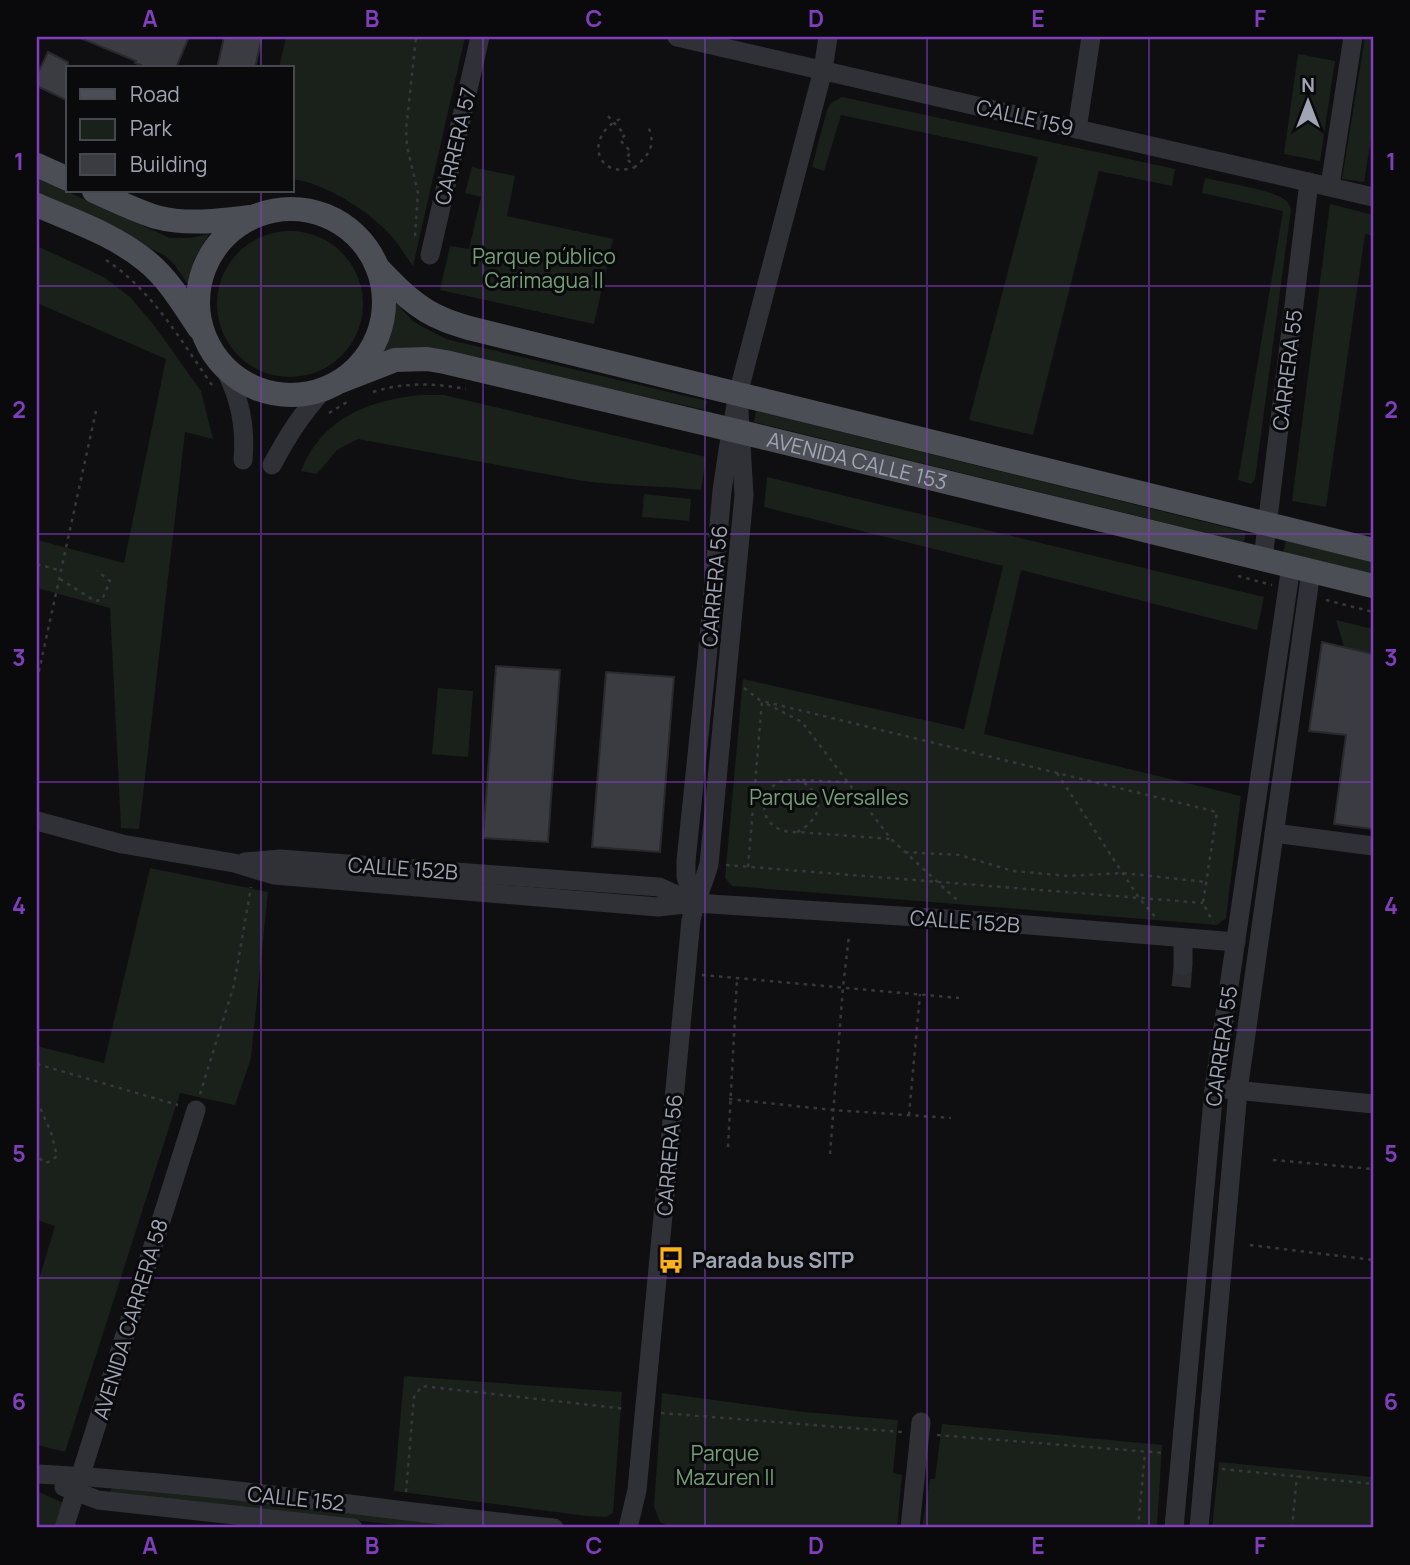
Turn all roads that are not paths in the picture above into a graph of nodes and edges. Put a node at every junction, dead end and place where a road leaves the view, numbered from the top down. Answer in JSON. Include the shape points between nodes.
{"nodes":[{"id":1,"x":480,"y":37,"type":"edge"},
{"id":2,"x":677,"y":37,"type":"edge"},
{"id":3,"x":828,"y":37,"type":"edge"},
{"id":4,"x":1091,"y":37,"type":"edge"},
{"id":5,"x":1353,"y":37,"type":"edge"},
{"id":6,"x":823,"y":70,"type":"junction"},
{"id":7,"x":1077,"y":129,"type":"junction"},
{"id":8,"x":37,"y":166,"type":"edge"},
{"id":9,"x":66,"y":179,"type":"edge"},
{"id":10,"x":1309,"y":182,"type":"junction"},
{"id":11,"x":1331,"y":186,"type":"junction"},
{"id":12,"x":96,"y":192,"type":"edge"},
{"id":13,"x":1373,"y":197,"type":"edge"},
{"id":14,"x":37,"y":205,"type":"edge"},
{"id":15,"x":254,"y":216,"type":"junction"},
{"id":16,"x":430,"y":255,"type":"dead end"},
{"id":17,"x":378,"y":268,"type":"junction"},
{"id":18,"x":204,"y":336,"type":"junction"},
{"id":19,"x":221,"y":380,"type":"junction"},
{"id":20,"x":339,"y":390,"type":"junction"},
{"id":21,"x":738,"y":394,"type":"junction"},
{"id":22,"x":736,"y":431,"type":"junction"},
{"id":23,"x":243,"y":460,"type":"dead end"},
{"id":24,"x":272,"y":465,"type":"dead end"},
{"id":25,"x":1268,"y":524,"type":"junction"},
{"id":26,"x":1373,"y":550,"type":"edge"},
{"id":27,"x":1263,"y":559,"type":"junction"},
{"id":28,"x":1301,"y":568,"type":"junction"},
{"id":29,"x":1373,"y":586,"type":"edge"},
{"id":30,"x":1280,"y":641,"type":"junction"},
{"id":31,"x":1301,"y":644,"type":"junction"},
{"id":32,"x":37,"y":821,"type":"edge"},
{"id":33,"x":1274,"y":833,"type":"junction"},
{"id":34,"x":1373,"y":846,"type":"edge"},
{"id":35,"x":234,"y":863,"type":"junction"},
{"id":36,"x":695,"y":903,"type":"junction"},
{"id":37,"x":1176,"y":937,"type":"junction"},
{"id":38,"x":1229,"y":942,"type":"junction"},
{"id":39,"x":1183,"y":966,"type":"tunnel mouth"},
{"id":40,"x":1214,"y":1088,"type":"junction"},
{"id":41,"x":1238,"y":1091,"type":"junction"},
{"id":42,"x":1373,"y":1104,"type":"edge"},
{"id":43,"x":195,"y":1110,"type":"road end"},
{"id":44,"x":1194,"y":1312,"type":"junction"},
{"id":45,"x":1218,"y":1315,"type":"junction"},
{"id":46,"x":920,"y":1435,"type":"road end"},
{"id":47,"x":37,"y":1475,"type":"edge"},
{"id":48,"x":78,"y":1484,"type":"junction"},
{"id":49,"x":637,"y":1490,"type":"junction"},
{"id":50,"x":64,"y":1528,"type":"edge"},
{"id":51,"x":354,"y":1528,"type":"edge"},
{"id":52,"x":554,"y":1528,"type":"edge"},
{"id":53,"x":628,"y":1528,"type":"edge"},
{"id":54,"x":640,"y":1528,"type":"edge"},
{"id":55,"x":910,"y":1528,"type":"edge"},
{"id":56,"x":1174,"y":1528,"type":"edge"},
{"id":57,"x":1199,"y":1528,"type":"edge"}],
"edges":[{"from":1,"to":16,"type":"street","name":"CARRERA 57"},
{"from":2,"to":6,"type":"street","name":"CALLE 159"},
{"from":3,"to":6,"type":"street","name":"CARRERA 56"},
{"from":4,"to":7,"type":"street"},
{"from":5,"to":11,"type":"street"},
{"from":6,"to":7,"type":"street","name":"CALLE 159"},
{"from":6,"to":21,"type":"street","name":"CARRERA 56"},
{"from":7,"to":10,"type":"street","name":"CALLE 159"},
{"from":8,"to":9,"type":"main road"},
{"from":10,"to":11,"type":"street","name":"CALLE 159"},
{"from":10,"to":25,"type":"street","name":"CARRERA 55"},
{"from":11,"to":13,"type":"street","name":"CALLE 159"},
{"from":12,"to":15,"type":"main road","via":[[177,221]]},
{"from":14,"to":18,"type":"main road","via":[[113,239],[147,261],[179,297]]},
{"from":15,"to":17,"type":"main road","via":[[298,209],[327,216],[363,242]]},
{"from":15,"to":18,"type":"main road","via":[[221,240],[201,276],[198,316]]},
{"from":17,"to":20,"type":"main road","via":[[385,298],[380,330],[365,359]]},
{"from":17,"to":21,"type":"main road","name":"AVENIDA CALLE 153","via":[[412,301],[441,319]]},
{"from":18,"to":19,"type":"main road"},
{"from":19,"to":20,"type":"main road","via":[[242,381],[282,394]]},
{"from":19,"to":23,"type":"street","via":[[233,386],[240,406]]},
{"from":20,"to":22,"type":"main road","name":"AVENIDA CALLE 153","via":[[395,360],[427,359]]},
{"from":20,"to":24,"type":"street","via":[[304,411]]},
{"from":21,"to":22,"type":"street","name":"CARRERA 56"},
{"from":21,"to":25,"type":"main road","name":"AVENIDA CALLE 153"},
{"from":22,"to":27,"type":"main road","name":"AVENIDA CALLE 153"},
{"from":22,"to":36,"type":"street","name":"CARRERA 56","via":[[744,495],[709,864]]},
{"from":22,"to":36,"type":"street","name":"CARRERA 56","via":[[722,491],[686,861]]},
{"from":25,"to":26,"type":"main road","name":"AVENIDA CALLE 153"},
{"from":25,"to":27,"type":"street","name":"CARRERA 55"},
{"from":27,"to":28,"type":"main road","name":"AVENIDA CALLE 153"},
{"from":28,"to":29,"type":"main road","name":"AVENIDA CALLE 153"},
{"from":28,"to":30,"type":"street","name":"CARRERA 55"},
{"from":28,"to":31,"type":"street","name":"CARRERA 55"},
{"from":30,"to":31,"type":"street"},
{"from":30,"to":38,"type":"street","name":"CARRERA 55"},
{"from":31,"to":33,"type":"street","name":"CARRERA 55"},
{"from":32,"to":35,"type":"street","name":"CALLE 152B","via":[[122,844]]},
{"from":33,"to":34,"type":"street"},
{"from":33,"to":41,"type":"street","name":"CARRERA 55"},
{"from":35,"to":36,"type":"street","name":"CALLE 152B","via":[[274,875],[658,906]]},
{"from":35,"to":36,"type":"street","name":"CALLE 152B","via":[[280,859],[659,887]]},
{"from":36,"to":37,"type":"street","name":"CALLE 152B"},
{"from":36,"to":49,"type":"street","name":"CARRERA 56"},
{"from":37,"to":38,"type":"street","name":"CALLE 152B"},
{"from":37,"to":39,"type":"street"},
{"from":38,"to":40,"type":"street","name":"CARRERA 55"},
{"from":40,"to":41,"type":"street"},
{"from":40,"to":44,"type":"street","name":"CARRERA 55"},
{"from":41,"to":42,"type":"street"},
{"from":41,"to":45,"type":"street","name":"CARRERA 55"},
{"from":43,"to":48,"type":"street","name":"AVENIDA CARRERA 58"},
{"from":44,"to":45,"type":"street"},
{"from":44,"to":56,"type":"street","name":"CARRERA 55"},
{"from":45,"to":57,"type":"street","name":"CARRERA 55"},
{"from":46,"to":55,"type":"street"},
{"from":47,"to":48,"type":"street","name":"CALLE 152"},
{"from":48,"to":50,"type":"street","name":"AVENIDA CARRERA 58"},
{"from":48,"to":51,"type":"street","name":"CALLE 152","via":[[98,1500]]},
{"from":48,"to":52,"type":"street","name":"CALLE 152","via":[[109,1477]]},
{"from":49,"to":53,"type":"street","name":"CARRERA 56"},
{"from":49,"to":54,"type":"street","name":"CARRERA 56"}]}
